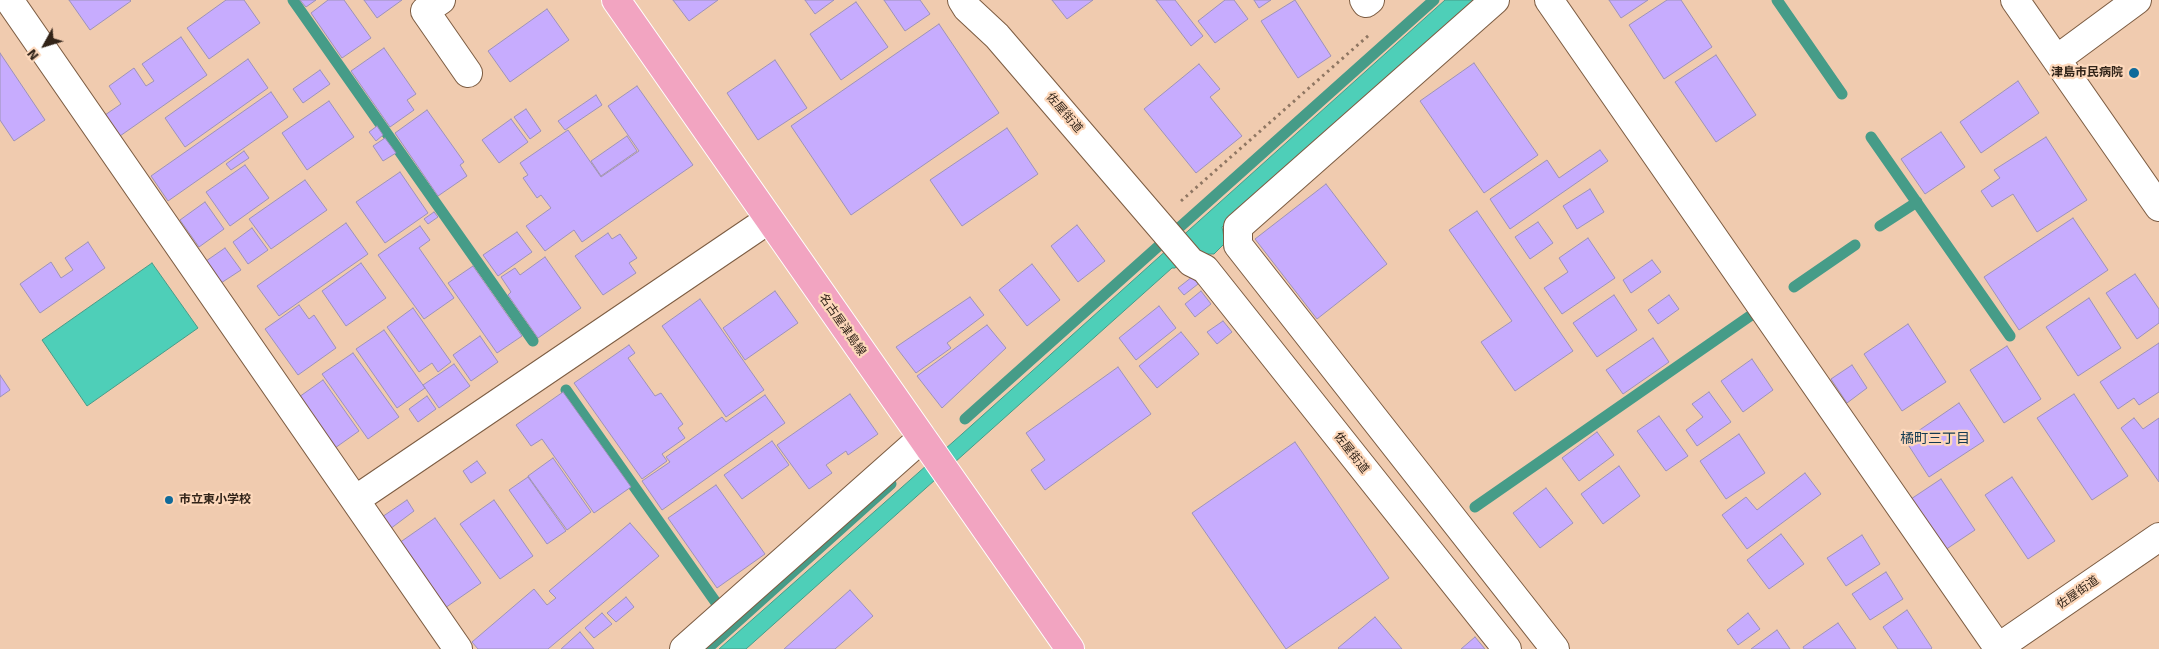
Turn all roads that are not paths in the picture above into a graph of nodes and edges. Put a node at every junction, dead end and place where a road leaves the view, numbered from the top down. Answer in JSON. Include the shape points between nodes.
{"nodes":[{"id":1,"x":9,"y":0,"type":"edge"},
{"id":2,"x":441,"y":0,"type":"edge"},
{"id":3,"x":616,"y":0,"type":"edge"},
{"id":4,"x":962,"y":0,"type":"edge"},
{"id":5,"x":1496,"y":0,"type":"edge"},
{"id":6,"x":1550,"y":0,"type":"edge"},
{"id":7,"x":2015,"y":0,"type":"edge"},
{"id":8,"x":2137,"y":0,"type":"edge"},
{"id":9,"x":2057,"y":59,"type":"junction"},
{"id":10,"x":468,"y":73,"type":"dead end"},
{"id":11,"x":2159,"y":207,"type":"edge"},
{"id":12,"x":768,"y":220,"type":"junction"},
{"id":13,"x":923,"y":440,"type":"junction"},
{"id":14,"x":355,"y":500,"type":"junction"},
{"id":15,"x":2159,"y":537,"type":"edge"},
{"id":16,"x":458,"y":649,"type":"edge"},
{"id":17,"x":684,"y":649,"type":"edge"},
{"id":18,"x":1070,"y":649,"type":"edge"},
{"id":19,"x":1507,"y":649,"type":"edge"},
{"id":20,"x":1555,"y":649,"type":"edge"},
{"id":21,"x":1998,"y":649,"type":"edge"}],
"edges":[{"from":1,"to":14,"type":"street"},
{"from":2,"to":10,"type":"street","via":[[426,11]]},
{"from":3,"to":12,"type":"main road","name":"名古屋津島線"},
{"from":4,"to":19,"type":"street","name":"佐屋街道","via":[[997,36],[1191,262],[1205,269]]},
{"from":5,"to":20,"type":"street","via":[[1238,228],[1238,245]]},
{"from":6,"to":21,"type":"street"},
{"from":7,"to":9,"type":"street"},
{"from":8,"to":9,"type":"street"},
{"from":9,"to":11,"type":"street"},
{"from":12,"to":13,"type":"main road","name":"名古屋津島線"},
{"from":12,"to":14,"type":"street"},
{"from":13,"to":17,"type":"street"},
{"from":13,"to":18,"type":"main road","name":"名古屋津島線"},
{"from":14,"to":16,"type":"street"},
{"from":15,"to":21,"type":"street","name":"佐屋街道"}]}
